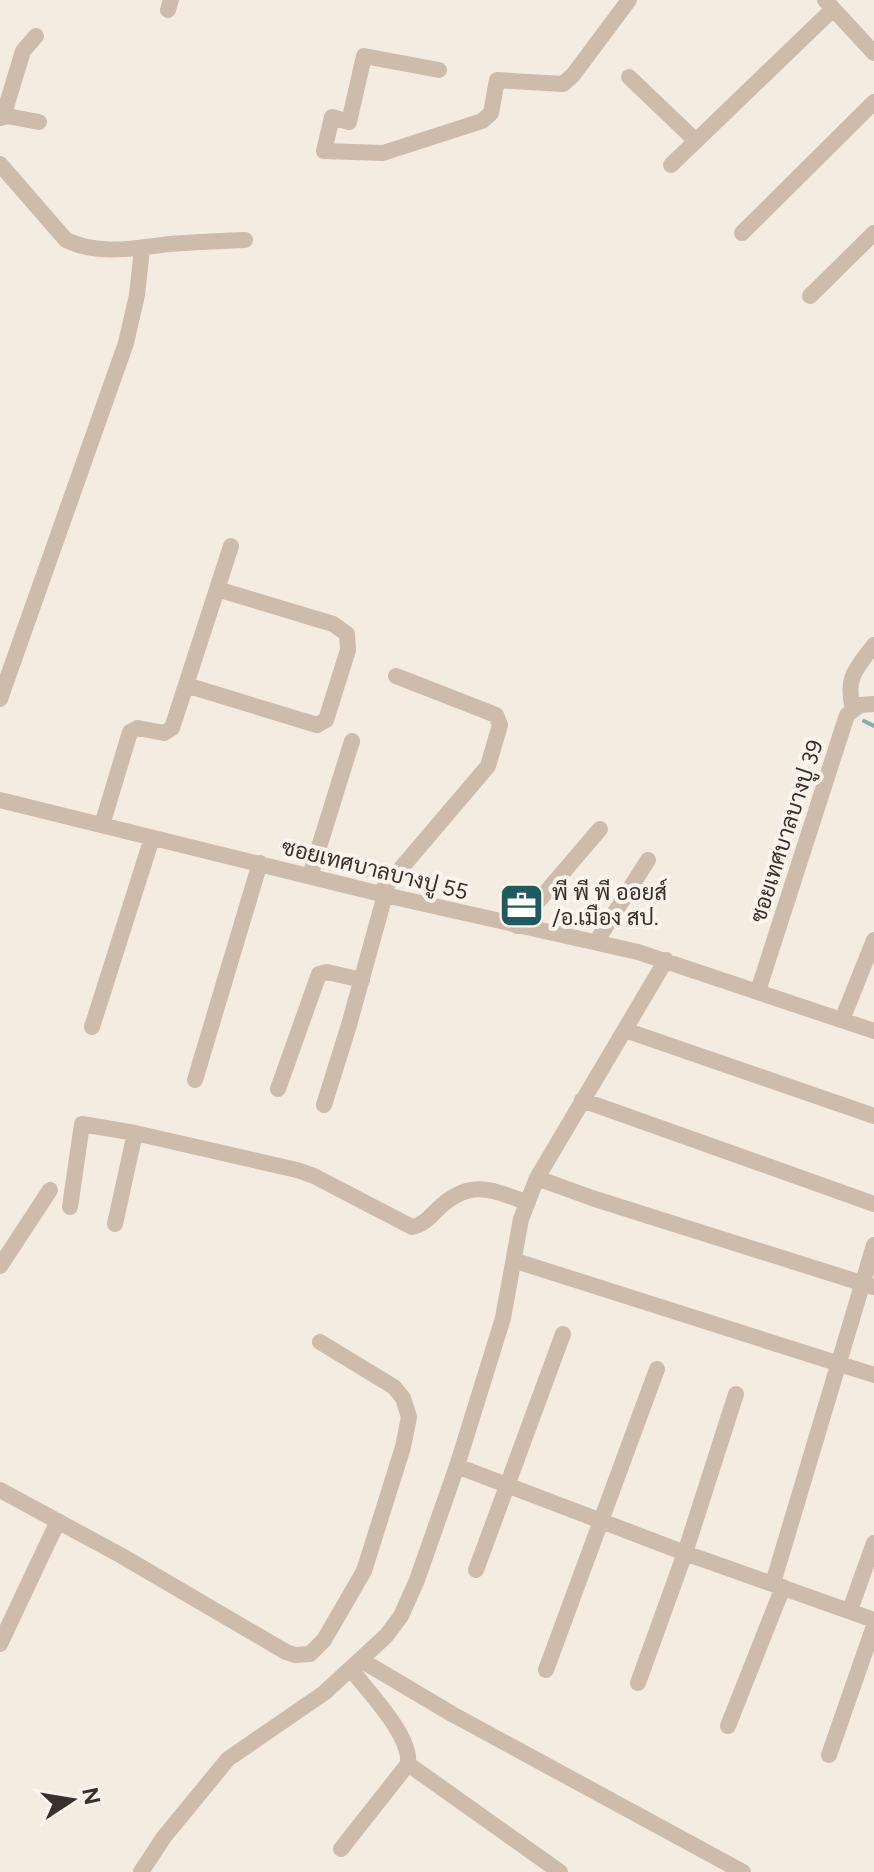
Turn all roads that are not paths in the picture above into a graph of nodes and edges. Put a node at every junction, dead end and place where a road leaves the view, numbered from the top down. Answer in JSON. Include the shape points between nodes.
{"nodes":[{"id":1,"x":629,"y":0,"type":"edge"},
{"id":2,"x":829,"y":4,"type":"edge"},
{"id":3,"x":36,"y":36,"type":"dead end"},
{"id":4,"x":874,"y":53,"type":"edge"},
{"id":5,"x":439,"y":70,"type":"dead end"},
{"id":6,"x":629,"y":77,"type":"dead end"},
{"id":7,"x":874,"y":102,"type":"edge"},
{"id":8,"x":1,"y":118,"type":"edge"},
{"id":9,"x":39,"y":122,"type":"dead end"},
{"id":10,"x":696,"y":141,"type":"junction"},
{"id":11,"x":0,"y":164,"type":"edge"},
{"id":12,"x":671,"y":165,"type":"dead end"},
{"id":13,"x":742,"y":233,"type":"dead end"},
{"id":14,"x":874,"y":233,"type":"edge"},
{"id":15,"x":245,"y":240,"type":"dead end"},
{"id":16,"x":142,"y":249,"type":"junction"},
{"id":17,"x":810,"y":296,"type":"dead end"},
{"id":18,"x":231,"y":546,"type":"dead end"},
{"id":19,"x":217,"y":589,"type":"junction"},
{"id":20,"x":874,"y":645,"type":"edge"},
{"id":21,"x":396,"y":676,"type":"dead end"},
{"id":22,"x":186,"y":685,"type":"junction"},
{"id":23,"x":0,"y":699,"type":"edge"},
{"id":24,"x":874,"y":704,"type":"edge"},
{"id":25,"x":853,"y":709,"type":"junction"},
{"id":26,"x":352,"y":741,"type":"dead end"},
{"id":27,"x":0,"y":800,"type":"edge"},
{"id":28,"x":102,"y":825,"type":"junction"},
{"id":29,"x":600,"y":829,"type":"dead end"},
{"id":30,"x":152,"y":838,"type":"junction"},
{"id":31,"x":648,"y":860,"type":"dead end"},
{"id":32,"x":260,"y":863,"type":"junction"},
{"id":33,"x":310,"y":876,"type":"junction"},
{"id":34,"x":382,"y":894,"type":"junction"},
{"id":35,"x":517,"y":926,"type":"junction"},
{"id":36,"x":874,"y":940,"type":"edge"},
{"id":37,"x":596,"y":942,"type":"junction"},
{"id":38,"x":666,"y":960,"type":"junction"},
{"id":39,"x":362,"y":980,"type":"junction"},
{"id":40,"x":758,"y":991,"type":"junction"},
{"id":41,"x":842,"y":1020,"type":"junction"},
{"id":42,"x":92,"y":1027,"type":"dead end"},
{"id":43,"x":625,"y":1030,"type":"junction"},
{"id":44,"x":874,"y":1031,"type":"edge"},
{"id":45,"x":195,"y":1080,"type":"dead end"},
{"id":46,"x":278,"y":1089,"type":"dead end"},
{"id":47,"x":582,"y":1100,"type":"junction"},
{"id":48,"x":324,"y":1105,"type":"dead end"},
{"id":49,"x":874,"y":1116,"type":"edge"},
{"id":50,"x":135,"y":1133,"type":"junction"},
{"id":51,"x":537,"y":1178,"type":"junction"},
{"id":52,"x":50,"y":1190,"type":"dead end"},
{"id":53,"x":526,"y":1202,"type":"junction"},
{"id":54,"x":874,"y":1204,"type":"edge"},
{"id":55,"x":70,"y":1207,"type":"dead end"},
{"id":56,"x":115,"y":1224,"type":"dead end"},
{"id":57,"x":874,"y":1245,"type":"edge"},
{"id":58,"x":516,"y":1261,"type":"junction"},
{"id":59,"x":0,"y":1266,"type":"edge"},
{"id":60,"x":868,"y":1285,"type":"edge"},
{"id":61,"x":563,"y":1334,"type":"dead end"},
{"id":62,"x":320,"y":1342,"type":"dead end"},
{"id":63,"x":840,"y":1364,"type":"junction"},
{"id":64,"x":657,"y":1369,"type":"dead end"},
{"id":65,"x":874,"y":1375,"type":"edge"},
{"id":66,"x":736,"y":1394,"type":"dead end"},
{"id":67,"x":457,"y":1466,"type":"junction"},
{"id":68,"x":508,"y":1485,"type":"junction"},
{"id":69,"x":0,"y":1490,"type":"edge"},
{"id":70,"x":601,"y":1519,"type":"junction"},
{"id":71,"x":58,"y":1521,"type":"junction"},
{"id":72,"x":874,"y":1543,"type":"edge"},
{"id":73,"x":685,"y":1553,"type":"junction"},
{"id":74,"x":476,"y":1570,"type":"dead end"},
{"id":75,"x":778,"y":1585,"type":"junction"},
{"id":76,"x":850,"y":1610,"type":"junction"},
{"id":77,"x":874,"y":1623,"type":"edge"},
{"id":78,"x":0,"y":1644,"type":"edge"},
{"id":79,"x":356,"y":1665,"type":"junction"},
{"id":80,"x":546,"y":1670,"type":"dead end"},
{"id":81,"x":638,"y":1683,"type":"dead end"},
{"id":82,"x":728,"y":1726,"type":"dead end"},
{"id":83,"x":829,"y":1755,"type":"dead end"},
{"id":84,"x":408,"y":1764,"type":"junction"},
{"id":85,"x":341,"y":1849,"type":"dead end"},
{"id":86,"x":141,"y":1872,"type":"edge"},
{"id":87,"x":560,"y":1872,"type":"edge"},
{"id":88,"x":743,"y":1872,"type":"edge"}],
"edges":[{"from":1,"to":5,"type":"street","via":[[563,84],[497,80],[491,113],[482,121],[383,153],[324,151],[332,117],[349,122],[364,56]]},
{"from":2,"to":4,"type":"street"},
{"from":2,"to":10,"type":"street"},
{"from":3,"to":8,"type":"street","via":[[23,51]]},
{"from":6,"to":10,"type":"street"},
{"from":7,"to":13,"type":"street"},
{"from":8,"to":9,"type":"street"},
{"from":10,"to":12,"type":"street"},
{"from":11,"to":16,"type":"street","via":[[66,240],[97,249]]},
{"from":14,"to":17,"type":"street"},
{"from":15,"to":16,"type":"street"},
{"from":16,"to":23,"type":"street","via":[[126,343]]},
{"from":18,"to":19,"type":"street"},
{"from":19,"to":22,"type":"street"},
{"from":19,"to":22,"type":"street","via":[[333,624],[347,634],[348,650],[326,720],[317,725]]},
{"from":20,"to":25,"type":"street","via":[[849,683]]},
{"from":21,"to":34,"type":"street","via":[[496,715],[500,725],[488,766]]},
{"from":22,"to":28,"type":"street","via":[[172,728],[164,733],[138,728],[130,732]]},
{"from":24,"to":25,"type":"street"},
{"from":25,"to":40,"type":"street","name":"ซอยเทศบาลบางปู 39","via":[[844,723]]},
{"from":26,"to":33,"type":"street"},
{"from":27,"to":28,"type":"street","name":"ซอยเทศบาลบางปู 55"},
{"from":28,"to":30,"type":"street","name":"ซอยเทศบาลบางปู 55"},
{"from":29,"to":35,"type":"street"},
{"from":30,"to":32,"type":"street","name":"ซอยเทศบาลบางปู 55"},
{"from":30,"to":42,"type":"street"},
{"from":31,"to":37,"type":"street"},
{"from":32,"to":33,"type":"street","name":"ซอยเทศบาลบางปู 55"},
{"from":32,"to":45,"type":"street"},
{"from":33,"to":34,"type":"street","name":"ซอยเทศบาลบางปู 55"},
{"from":34,"to":35,"type":"street","name":"ซอยเทศบาลบางปู 55"},
{"from":34,"to":39,"type":"street"},
{"from":35,"to":37,"type":"street","name":"ซอยเทศบาลบางปู 55"},
{"from":36,"to":41,"type":"street"},
{"from":37,"to":38,"type":"street","name":"ซอยเทศบาลบางปู 55"},
{"from":38,"to":40,"type":"street","name":"ซอยเทศบาลบางปู 55"},
{"from":38,"to":43,"type":"street"},
{"from":39,"to":46,"type":"street","via":[[319,974]]},
{"from":39,"to":48,"type":"street"},
{"from":40,"to":41,"type":"street","name":"ซอยเทศบาลบางปู 55"},
{"from":41,"to":44,"type":"street","name":"ซอยเทศบาลบางปู 55"},
{"from":43,"to":47,"type":"street"},
{"from":43,"to":49,"type":"street"},
{"from":47,"to":51,"type":"street"},
{"from":47,"to":54,"type":"street"},
{"from":50,"to":53,"type":"street","via":[[297,1170],[412,1227],[462,1191],[487,1188]]},
{"from":50,"to":55,"type":"street","via":[[82,1124]]},
{"from":50,"to":56,"type":"street"},
{"from":51,"to":53,"type":"street"},
{"from":51,"to":60,"type":"street"},
{"from":52,"to":59,"type":"street"},
{"from":53,"to":58,"type":"street"},
{"from":57,"to":60,"type":"street"},
{"from":58,"to":63,"type":"street"},
{"from":58,"to":67,"type":"street"},
{"from":60,"to":63,"type":"street"},
{"from":61,"to":68,"type":"street"},
{"from":62,"to":71,"type":"street","via":[[394,1387],[409,1417],[364,1571],[324,1640],[310,1654],[286,1652]]},
{"from":63,"to":65,"type":"street"},
{"from":63,"to":75,"type":"street"},
{"from":64,"to":70,"type":"street"},
{"from":66,"to":73,"type":"street"},
{"from":67,"to":68,"type":"street"},
{"from":67,"to":79,"type":"street","via":[[401,1616]]},
{"from":68,"to":70,"type":"street"},
{"from":68,"to":74,"type":"street"},
{"from":69,"to":71,"type":"street"},
{"from":70,"to":73,"type":"street"},
{"from":70,"to":80,"type":"street"},
{"from":71,"to":78,"type":"street"},
{"from":72,"to":76,"type":"street"},
{"from":73,"to":75,"type":"street"},
{"from":73,"to":81,"type":"street"},
{"from":75,"to":76,"type":"street"},
{"from":75,"to":82,"type":"street"},
{"from":76,"to":77,"type":"street"},
{"from":77,"to":83,"type":"street"},
{"from":79,"to":84,"type":"street","via":[[398,1730]]},
{"from":79,"to":86,"type":"street","via":[[228,1759]]},
{"from":79,"to":88,"type":"street"},
{"from":84,"to":85,"type":"street"},
{"from":84,"to":87,"type":"street"}]}
